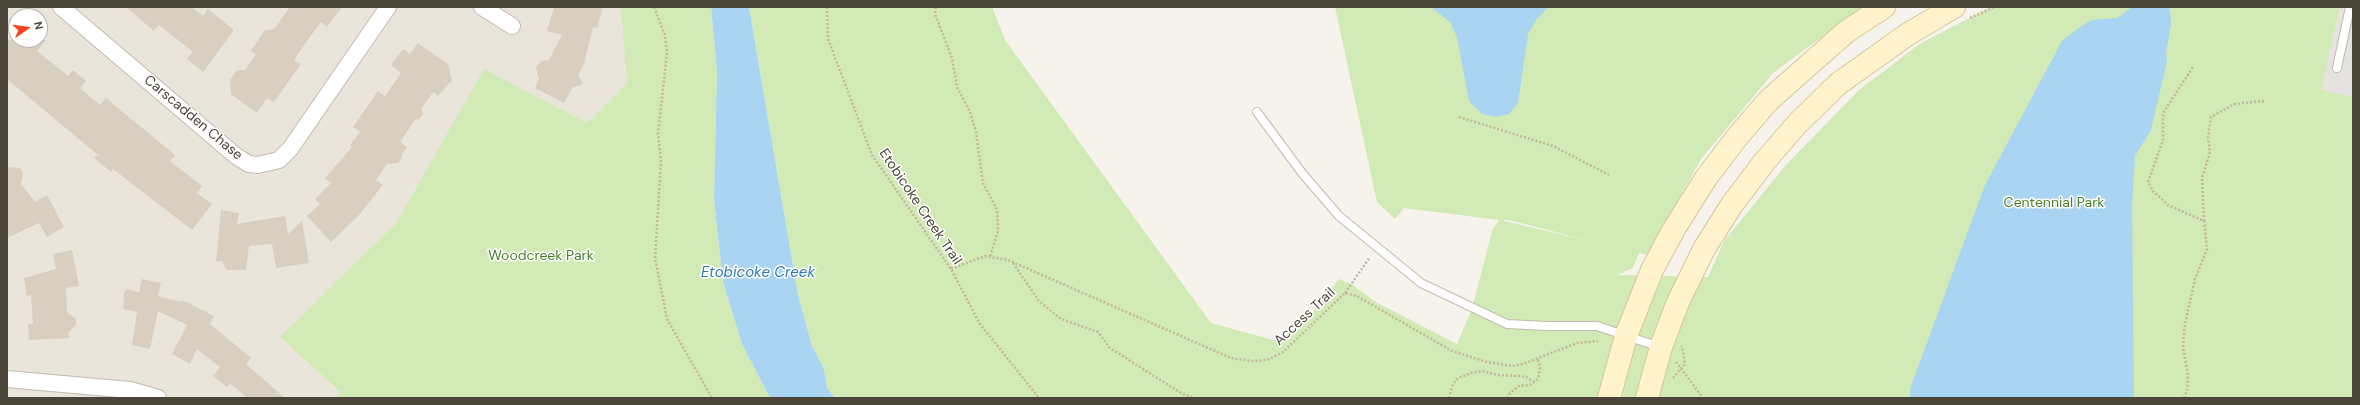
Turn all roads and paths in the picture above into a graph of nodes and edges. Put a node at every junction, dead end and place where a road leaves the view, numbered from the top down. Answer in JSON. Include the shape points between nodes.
{"nodes":[{"id":1,"x":61,"y":7,"type":"edge"},
{"id":2,"x":388,"y":7,"type":"edge"},
{"id":3,"x":482,"y":7,"type":"edge"},
{"id":4,"x":654,"y":7,"type":"edge"},
{"id":5,"x":827,"y":7,"type":"edge"},
{"id":6,"x":936,"y":7,"type":"edge"},
{"id":7,"x":1884,"y":7,"type":"edge"},
{"id":8,"x":1994,"y":7,"type":"edge"},
{"id":9,"x":2350,"y":7,"type":"edge"},
{"id":10,"x":1960,"y":14,"type":"edge"},
{"id":11,"x":512,"y":26,"type":"dead end"},
{"id":12,"x":2193,"y":67,"type":"dead end"},
{"id":13,"x":2337,"y":68,"type":"dead end"},
{"id":14,"x":2264,"y":101,"type":"dead end"},
{"id":15,"x":1257,"y":112,"type":"dead end"},
{"id":16,"x":1459,"y":117,"type":"dead end"},
{"id":17,"x":1609,"y":175,"type":"dead end"},
{"id":18,"x":2204,"y":221,"type":"junction"},
{"id":19,"x":1376,"y":248,"type":"junction"},
{"id":20,"x":990,"y":257,"type":"junction"},
{"id":21,"x":1013,"y":263,"type":"junction"},
{"id":22,"x":951,"y":269,"type":"junction"},
{"id":23,"x":1345,"y":293,"type":"junction"},
{"id":24,"x":1626,"y":336,"type":"junction"},
{"id":25,"x":1671,"y":345,"type":"junction"},
{"id":26,"x":1538,"y":359,"type":"junction"},
{"id":27,"x":1682,"y":368,"type":"junction"},
{"id":28,"x":7,"y":379,"type":"edge"},
{"id":29,"x":1534,"y":382,"type":"junction"},
{"id":30,"x":158,"y":398,"type":"edge"},
{"id":31,"x":712,"y":398,"type":"edge"},
{"id":32,"x":1039,"y":398,"type":"edge"},
{"id":33,"x":1194,"y":398,"type":"edge"},
{"id":34,"x":1449,"y":398,"type":"edge"},
{"id":35,"x":1507,"y":398,"type":"edge"},
{"id":36,"x":1609,"y":398,"type":"edge"},
{"id":37,"x":1647,"y":398,"type":"edge"},
{"id":38,"x":1703,"y":398,"type":"edge"},
{"id":39,"x":2184,"y":398,"type":"edge"}],
"edges":[{"from":1,"to":2,"type":"street","name":"Carscadden Chase","via":[[236,156],[249,164],[258,165],[280,160],[290,148]]},
{"from":3,"to":11,"type":"street"},
{"from":4,"to":31,"type":"path","via":[[664,35],[667,53],[658,133],[661,161],[655,258],[667,319]]},
{"from":5,"to":22,"type":"path","name":"Etobicoke Creek Trail","via":[[828,40],[872,155]]},
{"from":6,"to":20,"type":"path","via":[[935,14],[952,58],[957,87],[970,112],[976,132],[983,183],[997,210],[998,231]]},
{"from":7,"to":24,"type":"street","via":[[1846,32],[1816,57],[1769,100],[1738,136],[1706,178],[1674,229],[1652,270]]},
{"from":8,"to":10,"type":"path"},
{"from":9,"to":13,"type":"lane"},
{"from":10,"to":25,"type":"street","via":[[1908,34],[1838,84],[1798,123],[1731,206],[1704,249],[1678,302]]},
{"from":12,"to":18,"type":"path","via":[[2163,113],[2162,140],[2148,182],[2152,191],[2168,205]]},
{"from":14,"to":18,"type":"path","via":[[2234,104],[2211,117],[2208,137],[2210,152],[2202,178]]},
{"from":15,"to":19,"type":"lane","via":[[1302,173],[1339,216]]},
{"from":16,"to":17,"type":"path","via":[[1553,146]]},
{"from":18,"to":39,"type":"path","via":[[2207,249],[2195,279],[2185,324],[2183,346],[2188,376]]},
{"from":19,"to":23,"type":"path"},
{"from":19,"to":24,"type":"lane","via":[[1421,283],[1507,324],[1598,326]]},
{"from":20,"to":21,"type":"path","name":"Access Trail"},
{"from":20,"to":22,"type":"path","name":"Access Trail","via":[[985,256]]},
{"from":21,"to":23,"type":"path","name":"Access Trail","via":[[1231,358],[1252,361],[1267,360],[1283,352]]},
{"from":21,"to":33,"type":"path","via":[[1023,274],[1039,301],[1061,319],[1098,332],[1110,348],[1181,393]]},
{"from":22,"to":32,"type":"path","name":"Etobicoke Creek Trail","via":[[980,324]]},
{"from":23,"to":26,"type":"path","name":"Access Trail","via":[[1357,296],[1460,355],[1512,366]]},
{"from":24,"to":25,"type":"lane"},
{"from":24,"to":26,"type":"path","name":"Access Trail","via":[[1577,343]]},
{"from":24,"to":36,"type":"street"},
{"from":25,"to":27,"type":"path"},
{"from":25,"to":27,"type":"path","via":[[1686,358]]},
{"from":25,"to":37,"type":"street"},
{"from":26,"to":29,"type":"path","via":[[1540,368],[1538,379]]},
{"from":27,"to":38,"type":"path"},
{"from":28,"to":30,"type":"street","via":[[130,390]]},
{"from":29,"to":34,"type":"path","via":[[1526,377],[1497,375],[1483,371],[1471,373],[1458,378],[1453,384]]},
{"from":29,"to":35,"type":"path","via":[[1519,386],[1510,392]]}]}
